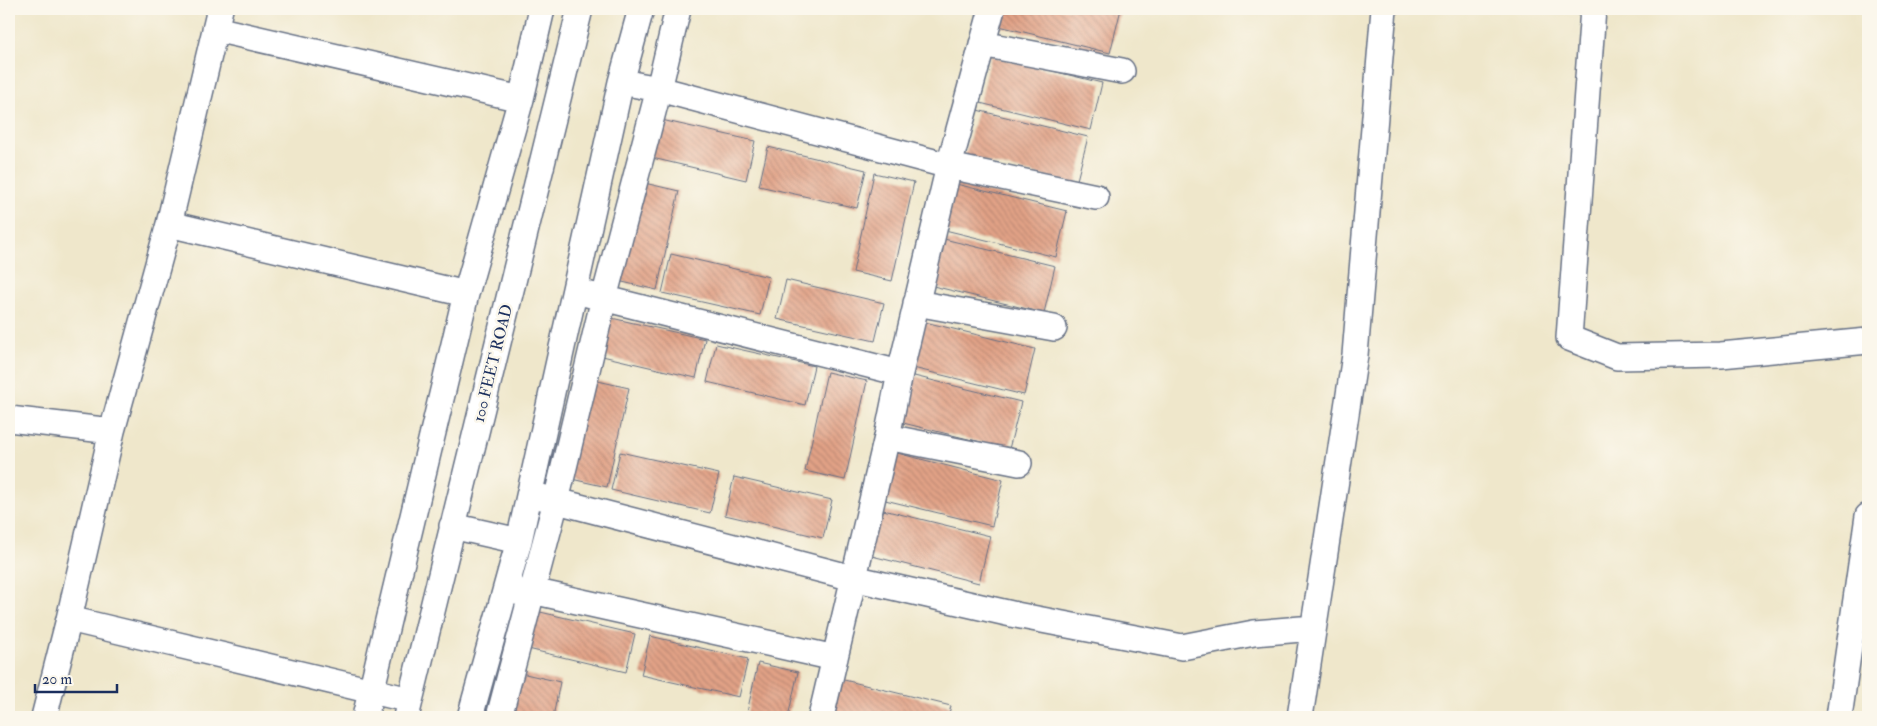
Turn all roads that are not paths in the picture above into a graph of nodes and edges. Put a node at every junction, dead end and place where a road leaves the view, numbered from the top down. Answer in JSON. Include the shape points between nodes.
{"nodes":[{"id":1,"x":542,"y":9,"type":"edge"},
{"id":2,"x":580,"y":9,"type":"edge"},
{"id":3,"x":641,"y":9,"type":"edge"},
{"id":4,"x":678,"y":9,"type":"edge"},
{"id":5,"x":992,"y":9,"type":"edge"},
{"id":6,"x":1384,"y":9,"type":"edge"},
{"id":7,"x":1593,"y":9,"type":"edge"},
{"id":8,"x":217,"y":19,"type":"edge"},
{"id":9,"x":982,"y":44,"type":"junction"},
{"id":10,"x":1122,"y":71,"type":"dead end"},
{"id":11,"x":621,"y":82,"type":"junction"},
{"id":12,"x":659,"y":89,"type":"junction"},
{"id":13,"x":521,"y":99,"type":"junction"},
{"id":14,"x":949,"y":166,"type":"junction"},
{"id":15,"x":1096,"y":197,"type":"dead end"},
{"id":16,"x":169,"y":224,"type":"junction"},
{"id":17,"x":575,"y":291,"type":"junction"},
{"id":18,"x":466,"y":294,"type":"junction"},
{"id":19,"x":604,"y":298,"type":"junction"},
{"id":20,"x":916,"y":303,"type":"junction"},
{"id":21,"x":1054,"y":328,"type":"dead end"},
{"id":22,"x":1868,"y":341,"type":"edge"},
{"id":23,"x":900,"y":372,"type":"junction"},
{"id":24,"x":9,"y":419,"type":"edge"},
{"id":25,"x":112,"y":431,"type":"junction"},
{"id":26,"x":887,"y":437,"type":"junction"},
{"id":27,"x":1019,"y":462,"type":"dead end"},
{"id":28,"x":530,"y":494,"type":"junction"},
{"id":29,"x":556,"y":500,"type":"junction"},
{"id":30,"x":1868,"y":516,"type":"edge"},
{"id":31,"x":452,"y":526,"type":"junction"},
{"id":32,"x":519,"y":540,"type":"junction"},
{"id":33,"x":853,"y":578,"type":"junction"},
{"id":34,"x":532,"y":591,"type":"junction"},
{"id":35,"x":505,"y":593,"type":"junction"},
{"id":36,"x":69,"y":619,"type":"junction"},
{"id":37,"x":1313,"y":628,"type":"junction"},
{"id":38,"x":835,"y":658,"type":"junction"},
{"id":39,"x":371,"y":691,"type":"junction"},
{"id":40,"x":408,"y":709,"type":"edge"},
{"id":41,"x":44,"y":717,"type":"edge"},
{"id":42,"x":365,"y":717,"type":"edge"},
{"id":43,"x":470,"y":717,"type":"edge"},
{"id":44,"x":498,"y":717,"type":"edge"},
{"id":45,"x":821,"y":717,"type":"edge"},
{"id":46,"x":1300,"y":717,"type":"edge"},
{"id":47,"x":1839,"y":717,"type":"edge"}],
"edges":[{"from":1,"to":13,"type":"street"},
{"from":2,"to":31,"type":"street","name":"100 FEET ROAD"},
{"from":3,"to":11,"type":"street"},
{"from":4,"to":12,"type":"street"},
{"from":5,"to":9,"type":"street"},
{"from":6,"to":37,"type":"street","via":[[1355,355]]},
{"from":7,"to":22,"type":"street","via":[[1569,338],[1617,357],[1722,355]]},
{"from":8,"to":13,"type":"street"},
{"from":8,"to":16,"type":"street"},
{"from":9,"to":10,"type":"street"},
{"from":9,"to":14,"type":"street"},
{"from":11,"to":12,"type":"street"},
{"from":11,"to":17,"type":"street"},
{"from":12,"to":14,"type":"street"},
{"from":12,"to":19,"type":"street"},
{"from":13,"to":18,"type":"street"},
{"from":14,"to":15,"type":"street"},
{"from":14,"to":20,"type":"street"},
{"from":16,"to":18,"type":"street"},
{"from":16,"to":25,"type":"street"},
{"from":17,"to":19,"type":"street"},
{"from":17,"to":28,"type":"street"},
{"from":18,"to":39,"type":"street"},
{"from":19,"to":23,"type":"street"},
{"from":19,"to":29,"type":"street"},
{"from":20,"to":21,"type":"street"},
{"from":20,"to":23,"type":"street"},
{"from":23,"to":26,"type":"street"},
{"from":24,"to":25,"type":"street"},
{"from":25,"to":36,"type":"street"},
{"from":26,"to":27,"type":"street"},
{"from":26,"to":33,"type":"street"},
{"from":28,"to":29,"type":"street"},
{"from":28,"to":32,"type":"street"},
{"from":29,"to":33,"type":"street"},
{"from":29,"to":34,"type":"street"},
{"from":30,"to":47,"type":"street"},
{"from":31,"to":32,"type":"street"},
{"from":31,"to":40,"type":"street","name":"100 FEET ROAD"},
{"from":32,"to":35,"type":"street"},
{"from":33,"to":37,"type":"street","via":[[1016,615],[1182,647],[1254,633]]},
{"from":33,"to":38,"type":"street"},
{"from":34,"to":35,"type":"street"},
{"from":34,"to":38,"type":"street"},
{"from":34,"to":44,"type":"street"},
{"from":35,"to":43,"type":"street"},
{"from":36,"to":39,"type":"street"},
{"from":36,"to":41,"type":"street"},
{"from":37,"to":46,"type":"street"},
{"from":38,"to":45,"type":"street"},
{"from":39,"to":40,"type":"street"},
{"from":39,"to":42,"type":"street"}]}
